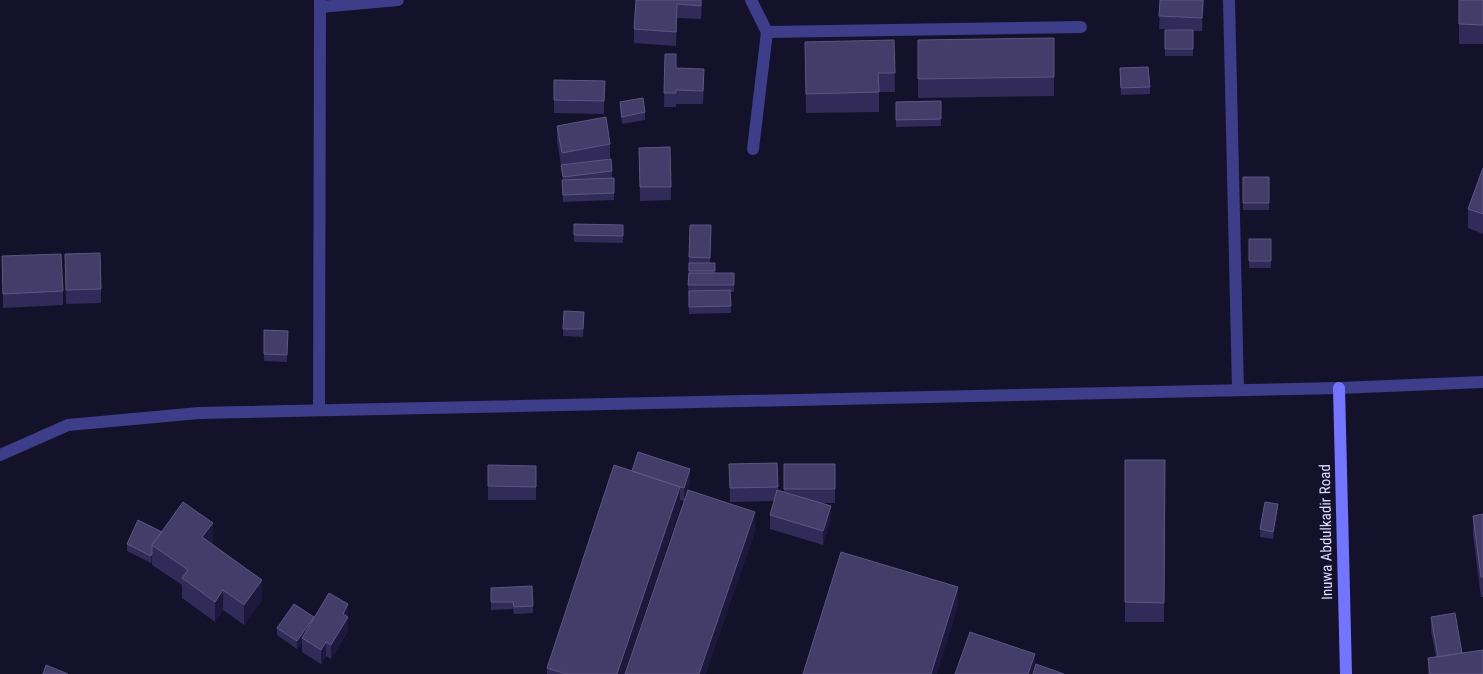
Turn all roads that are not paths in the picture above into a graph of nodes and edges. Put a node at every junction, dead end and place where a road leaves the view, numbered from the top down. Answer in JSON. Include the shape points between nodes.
{"nodes":[{"id":1,"x":398,"y":0,"type":"edge"},
{"id":2,"x":751,"y":0,"type":"edge"},
{"id":3,"x":1229,"y":0,"type":"edge"},
{"id":4,"x":320,"y":3,"type":"edge"},
{"id":5,"x":1081,"y":27,"type":"dead end"},
{"id":6,"x":767,"y":32,"type":"junction"},
{"id":7,"x":753,"y":149,"type":"dead end"},
{"id":8,"x":1483,"y":382,"type":"edge"},
{"id":9,"x":1339,"y":388,"type":"junction"},
{"id":10,"x":1238,"y":390,"type":"junction"},
{"id":11,"x":319,"y":410,"type":"junction"},
{"id":12,"x":0,"y":455,"type":"edge"},
{"id":13,"x":1346,"y":674,"type":"edge"}],
"edges":[{"from":1,"to":4,"type":"street"},
{"from":2,"to":6,"type":"street"},
{"from":3,"to":10,"type":"street"},
{"from":4,"to":11,"type":"street"},
{"from":5,"to":6,"type":"street"},
{"from":6,"to":7,"type":"street"},
{"from":8,"to":9,"type":"street"},
{"from":9,"to":10,"type":"street"},
{"from":9,"to":13,"type":"main road","name":"Inuwa Abdulkadir Road"},
{"from":10,"to":11,"type":"street"},
{"from":11,"to":12,"type":"street","via":[[199,413],[68,426]]}]}
